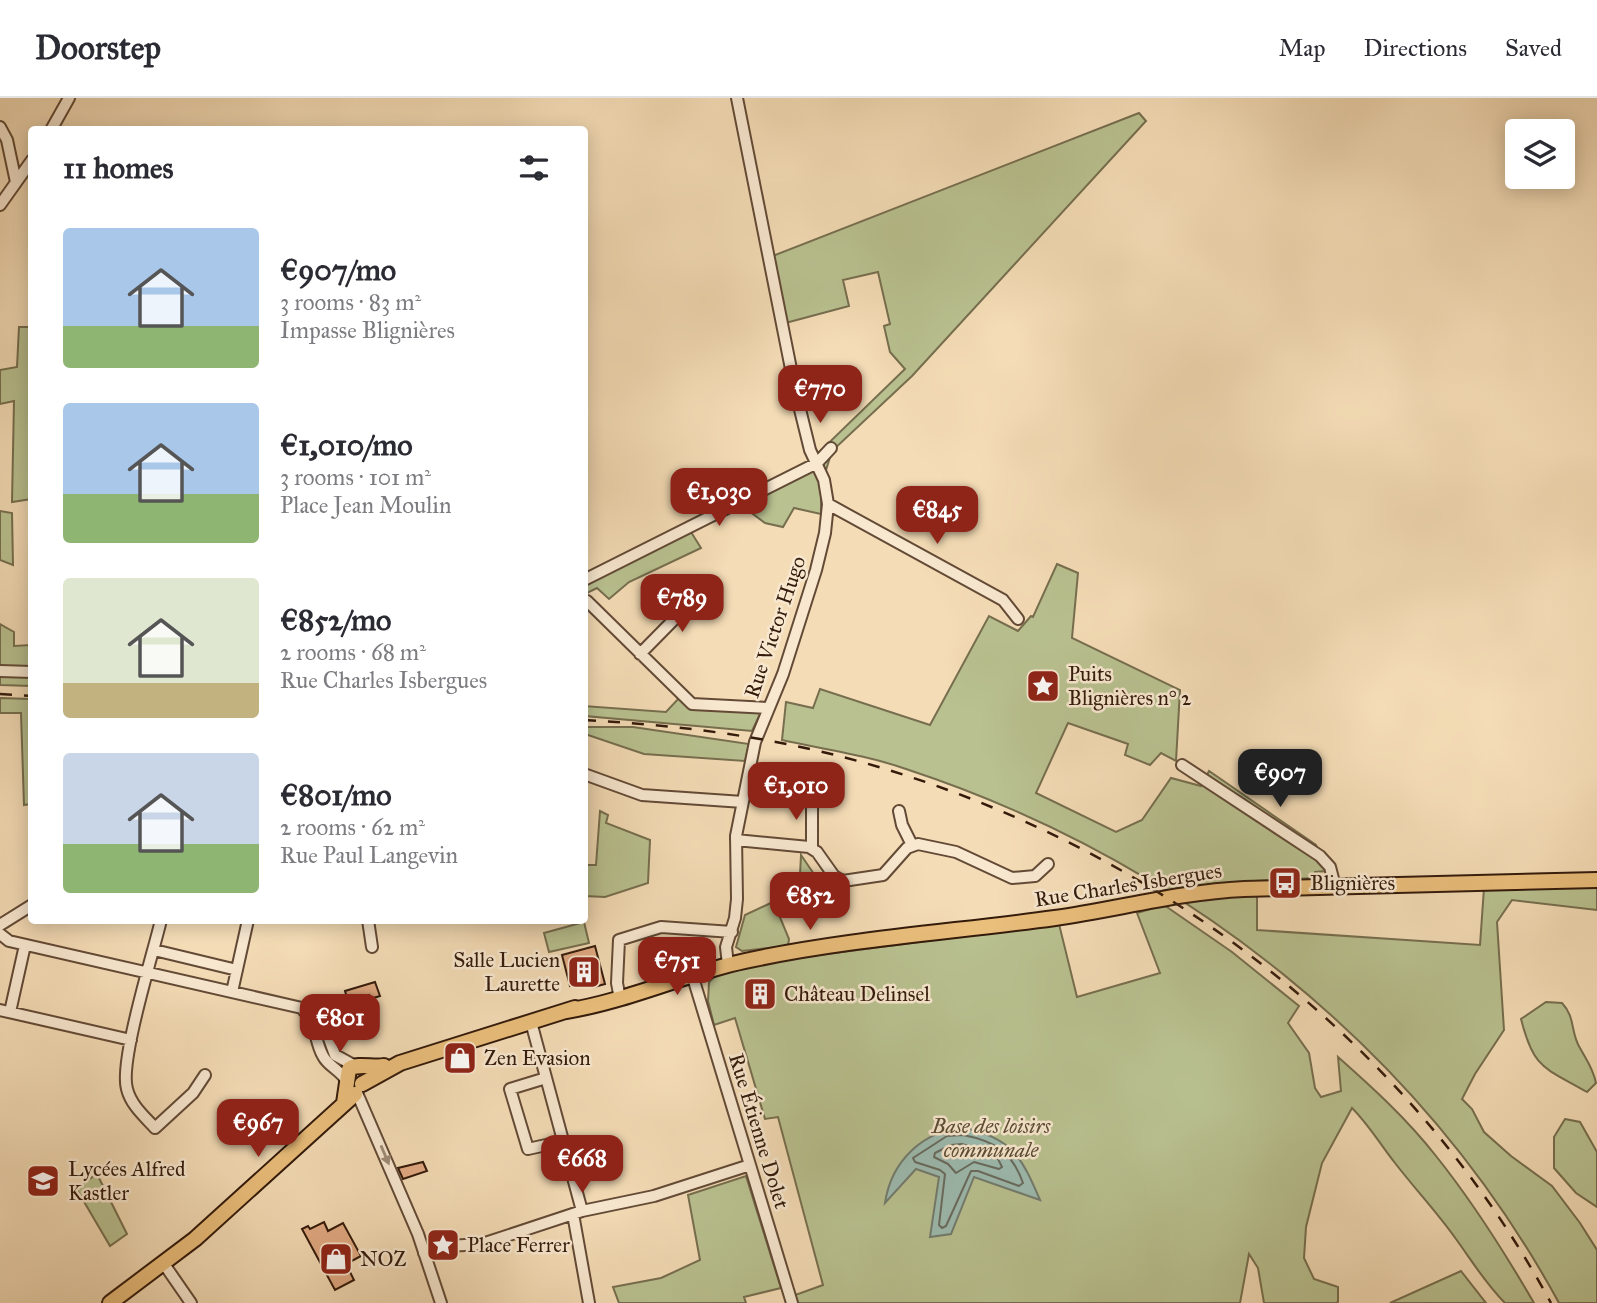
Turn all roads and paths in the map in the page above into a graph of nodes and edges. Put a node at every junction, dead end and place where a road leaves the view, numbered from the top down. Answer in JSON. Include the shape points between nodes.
{"nodes":[{"id":1,"x":68,"y":98,"type":"edge"},
{"id":2,"x":737,"y":98,"type":"edge"},
{"id":3,"x":53,"y":126,"type":"edge"},
{"id":4,"x":0,"y":127,"type":"edge"},
{"id":5,"x":28,"y":166,"type":"edge"},
{"id":6,"x":16,"y":182,"type":"junction"},
{"id":7,"x":0,"y":205,"type":"edge"},
{"id":8,"x":831,"y":448,"type":"dead end"},
{"id":9,"x":817,"y":463,"type":"junction"},
{"id":10,"x":828,"y":503,"type":"junction"},
{"id":11,"x":588,"y":578,"type":"edge"},
{"id":12,"x":701,"y":592,"type":"dead end"},
{"id":13,"x":588,"y":602,"type":"edge"},
{"id":14,"x":1018,"y":619,"type":"dead end"},
{"id":15,"x":640,"y":654,"type":"junction"},
{"id":16,"x":0,"y":671,"type":"edge"},
{"id":17,"x":28,"y":672,"type":"edge"},
{"id":18,"x":768,"y":708,"type":"junction"},
{"id":19,"x":1182,"y":765,"type":"dead end"},
{"id":20,"x":588,"y":776,"type":"edge"},
{"id":21,"x":808,"y":793,"type":"dead end"},
{"id":22,"x":743,"y":802,"type":"junction"},
{"id":23,"x":899,"y":811,"type":"dead end"},
{"id":24,"x":736,"y":840,"type":"junction"},
{"id":25,"x":912,"y":845,"type":"junction"},
{"id":26,"x":812,"y":848,"type":"junction"},
{"id":27,"x":1048,"y":864,"type":"dead end"},
{"id":28,"x":1597,"y":880,"type":"edge"},
{"id":29,"x":1335,"y":886,"type":"junction"},
{"id":30,"x":28,"y":908,"type":"edge"},
{"id":31,"x":160,"y":924,"type":"edge"},
{"id":32,"x":247,"y":924,"type":"edge"},
{"id":33,"x":369,"y":924,"type":"edge"},
{"id":34,"x":0,"y":925,"type":"edge"},
{"id":35,"x":732,"y":932,"type":"junction"},
{"id":36,"x":0,"y":934,"type":"edge"},
{"id":37,"x":25,"y":945,"type":"junction"},
{"id":38,"x":372,"y":947,"type":"dead end"},
{"id":39,"x":154,"y":950,"type":"junction"},
{"id":40,"x":727,"y":962,"type":"junction"},
{"id":41,"x":237,"y":970,"type":"junction"},
{"id":42,"x":148,"y":972,"type":"junction"},
{"id":43,"x":691,"y":972,"type":"junction"},
{"id":44,"x":232,"y":992,"type":"junction"},
{"id":45,"x":619,"y":996,"type":"junction"},
{"id":46,"x":299,"y":1008,"type":"junction"},
{"id":47,"x":5,"y":1011,"type":"edge"},
{"id":48,"x":531,"y":1022,"type":"junction"},
{"id":49,"x":131,"y":1040,"type":"junction"},
{"id":50,"x":400,"y":1063,"type":"junction"},
{"id":51,"x":358,"y":1066,"type":"junction"},
{"id":52,"x":205,"y":1075,"type":"dead end"},
{"id":53,"x":506,"y":1075,"type":"dead end"},
{"id":54,"x":547,"y":1078,"type":"junction"},
{"id":55,"x":510,"y":1089,"type":"junction"},
{"id":56,"x":352,"y":1091,"type":"junction"},
{"id":57,"x":564,"y":1140,"type":"junction"},
{"id":58,"x":750,"y":1165,"type":"junction"},
{"id":59,"x":577,"y":1213,"type":"junction"},
{"id":60,"x":424,"y":1253,"type":"junction"},
{"id":61,"x":164,"y":1264,"type":"junction"},
{"id":62,"x":110,"y":1303,"type":"edge"},
{"id":63,"x":191,"y":1303,"type":"edge"},
{"id":64,"x":441,"y":1303,"type":"edge"},
{"id":65,"x":589,"y":1303,"type":"edge"},
{"id":66,"x":792,"y":1303,"type":"edge"}],
"edges":[{"from":1,"to":3,"type":"street"},
{"from":2,"to":9,"type":"street","name":"Rue Victor Hugo","via":[[795,389]]},
{"from":4,"to":6,"type":"street"},
{"from":5,"to":6,"type":"street"},
{"from":6,"to":7,"type":"street"},
{"from":8,"to":9,"type":"street"},
{"from":9,"to":10,"type":"street","name":"Rue Victor Hugo"},
{"from":9,"to":11,"type":"street"},
{"from":10,"to":14,"type":"street","via":[[1003,600]]},
{"from":10,"to":18,"type":"street","name":"Rue Victor Hugo","via":[[816,570]]},
{"from":12,"to":15,"type":"street"},
{"from":13,"to":15,"type":"street"},
{"from":15,"to":18,"type":"street","via":[[692,704]]},
{"from":16,"to":17,"type":"street"},
{"from":18,"to":22,"type":"street","name":"Rue Victor Hugo","via":[[756,738]]},
{"from":19,"to":29,"type":"street","via":[[1320,856],[1330,867]]},
{"from":20,"to":22,"type":"street","via":[[642,796]]},
{"from":21,"to":26,"type":"street"},
{"from":22,"to":24,"type":"street","name":"Rue Victor Hugo"},
{"from":23,"to":25,"type":"street"},
{"from":24,"to":26,"type":"street"},
{"from":24,"to":35,"type":"street","name":"Rue Victor Hugo","via":[[737,899]]},
{"from":25,"to":26,"type":"street","via":[[883,875],[846,881],[836,879]]},
{"from":25,"to":27,"type":"street","via":[[956,852],[1012,878],[1038,874]]},
{"from":28,"to":29,"type":"main road","name":"Rue Charles Isbergues"},
{"from":29,"to":40,"type":"main road","name":"Rue Charles Isbergues","via":[[1219,891]]},
{"from":30,"to":34,"type":"street"},
{"from":31,"to":39,"type":"street"},
{"from":32,"to":41,"type":"street"},
{"from":33,"to":38,"type":"street"},
{"from":35,"to":40,"type":"street","name":"Rue Victor Hugo"},
{"from":35,"to":45,"type":"street","via":[[661,928],[621,939],[617,943]]},
{"from":36,"to":37,"type":"street"},
{"from":37,"to":42,"type":"street"},
{"from":37,"to":47,"type":"street"},
{"from":39,"to":41,"type":"street"},
{"from":39,"to":42,"type":"street"},
{"from":40,"to":43,"type":"main road","name":"Rue Charles Isbergues"},
{"from":41,"to":44,"type":"street"},
{"from":42,"to":44,"type":"street"},
{"from":42,"to":49,"type":"street"},
{"from":43,"to":45,"type":"main road","name":"Rue Charles Isbergues"},
{"from":43,"to":58,"type":"street","name":"Rue Étienne Dolet"},
{"from":44,"to":46,"type":"street"},
{"from":45,"to":48,"type":"main road","name":"Rue Charles Isbergues"},
{"from":46,"to":51,"type":"street","via":[[320,1014],[335,1055]]},
{"from":46,"to":56,"type":"street","via":[[311,1020],[324,1058],[339,1069]]},
{"from":47,"to":49,"type":"street"},
{"from":48,"to":50,"type":"main road","name":"Rue Charles Isbergues"},
{"from":48,"to":54,"type":"street"},
{"from":49,"to":52,"type":"street","via":[[126,1087],[133,1103],[155,1128],[194,1093]]},
{"from":50,"to":51,"type":"main road","name":"Rue Charles Isbergues"},
{"from":50,"to":56,"type":"main road","name":"Rue Charles Isbergues"},
{"from":51,"to":56,"type":"main road","via":[[365,1075]]},
{"from":53,"to":55,"type":"street"},
{"from":54,"to":55,"type":"street"},
{"from":54,"to":57,"type":"street"},
{"from":55,"to":57,"type":"street","via":[[528,1149]]},
{"from":56,"to":60,"type":"street","one_way":true},
{"from":56,"to":61,"type":"main road","name":"Rue Charles Isbergues"},
{"from":57,"to":59,"type":"street"},
{"from":58,"to":59,"type":"street","via":[[653,1196]]},
{"from":58,"to":66,"type":"street","name":"Rue Étienne Dolet"},
{"from":59,"to":60,"type":"street","via":[[482,1244]]},
{"from":59,"to":65,"type":"street"},
{"from":60,"to":64,"type":"street"},
{"from":61,"to":62,"type":"main road","name":"Rue Charles Isbergues"},
{"from":61,"to":63,"type":"street"}]}
